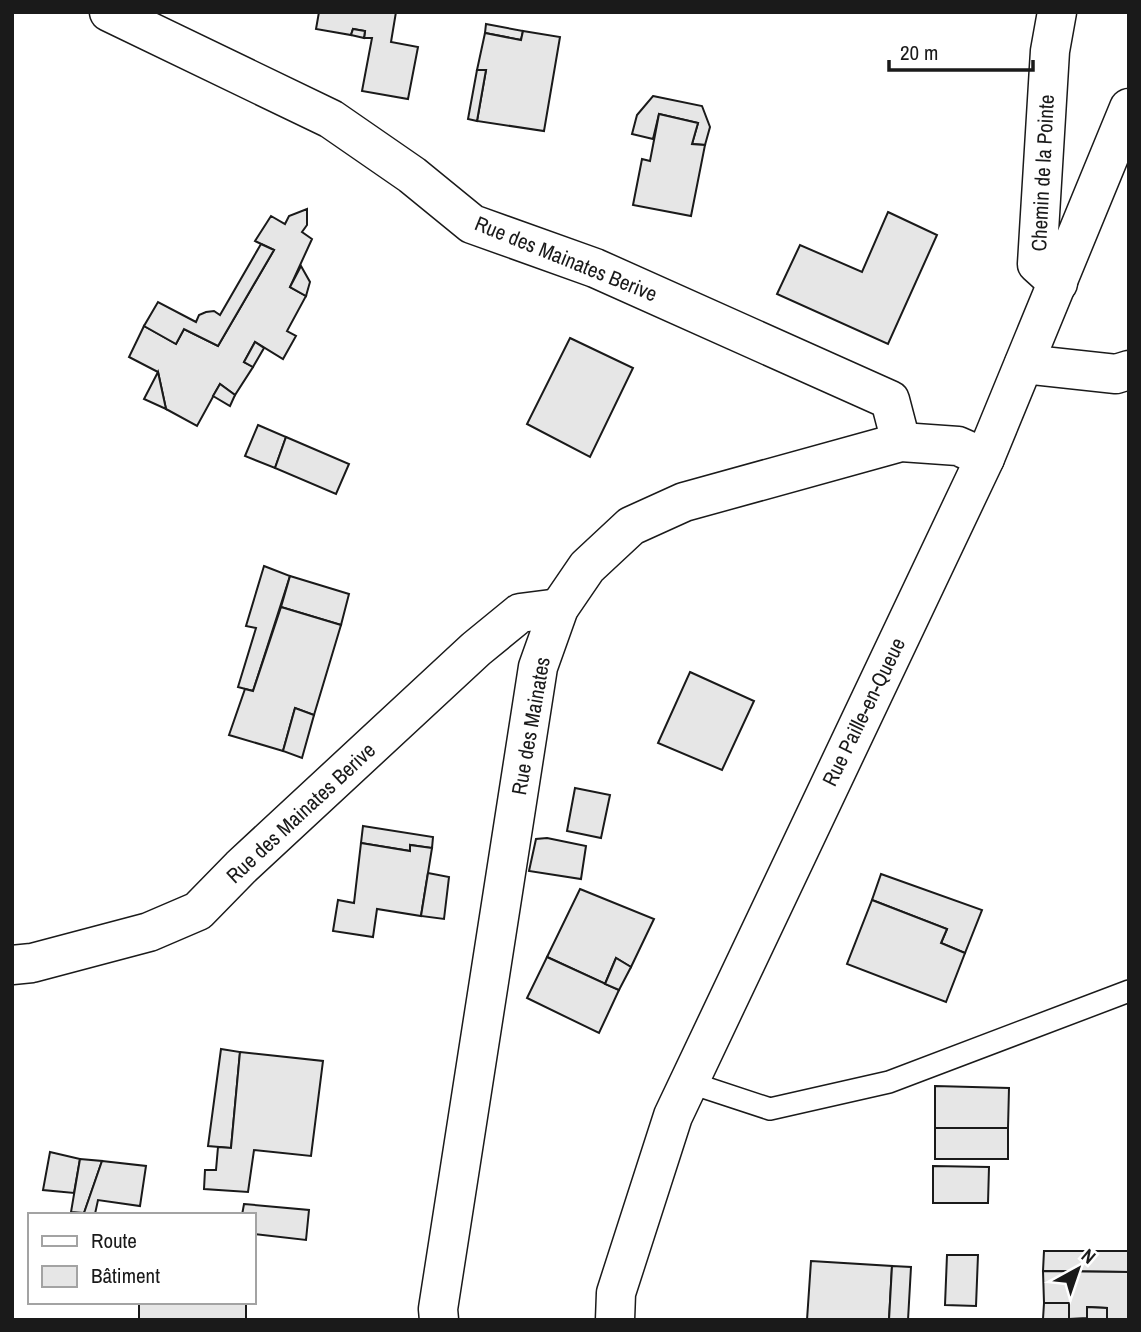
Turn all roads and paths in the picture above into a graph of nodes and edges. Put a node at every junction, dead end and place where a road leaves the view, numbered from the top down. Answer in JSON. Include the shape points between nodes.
{"nodes":[{"id":1,"x":110,"y":12,"type":"edge"},
{"id":2,"x":1057,"y":12,"type":"edge"},
{"id":3,"x":1129,"y":108,"type":"edge"},
{"id":4,"x":1058,"y":283,"type":"junction"},
{"id":5,"x":1024,"y":364,"type":"junction"},
{"id":6,"x":1129,"y":370,"type":"edge"},
{"id":7,"x":901,"y":442,"type":"junction"},
{"id":8,"x":985,"y":458,"type":"junction"},
{"id":9,"x":559,"y":608,"type":"junction"},
{"id":10,"x":12,"y":965,"type":"edge"},
{"id":11,"x":1129,"y":991,"type":"edge"},
{"id":12,"x":688,"y":1082,"type":"junction"},
{"id":13,"x":439,"y":1320,"type":"edge"},
{"id":14,"x":615,"y":1320,"type":"edge"}],
"edges":[{"from":1,"to":7,"type":"street","name":"Rue des Mainates Berive","via":[[331,119],[472,224],[595,268],[890,400]]},
{"from":2,"to":4,"type":"street","name":"Chemin de la Pointe","via":[[1050,51],[1037,264]]},
{"from":3,"to":4,"type":"street","name":"Rue Paille-en-Queue"},
{"from":4,"to":5,"type":"street","name":"Rue Paille-en-Queue"},
{"from":5,"to":6,"type":"street","via":[[1116,374]]},
{"from":5,"to":8,"type":"street","name":"Rue Paille-en-Queue"},
{"from":7,"to":8,"type":"street","name":"Rue des Mainates","via":[[958,446]]},
{"from":7,"to":9,"type":"street","name":"Rue des Mainates","via":[[684,502],[631,526],[587,567]]},
{"from":8,"to":12,"type":"street","name":"Rue Paille-en-Queue"},
{"from":9,"to":10,"type":"street","name":"Rue des Mainates Berive","via":[[520,613],[476,649],[198,911],[149,932],[32,964]]},
{"from":9,"to":13,"type":"street","name":"Rue des Mainates","via":[[538,667]]},
{"from":11,"to":12,"type":"lane","via":[[889,1082],[770,1109]]},
{"from":12,"to":14,"type":"street","name":"Rue Paille-en-Queue","via":[[616,1293]]}]}
